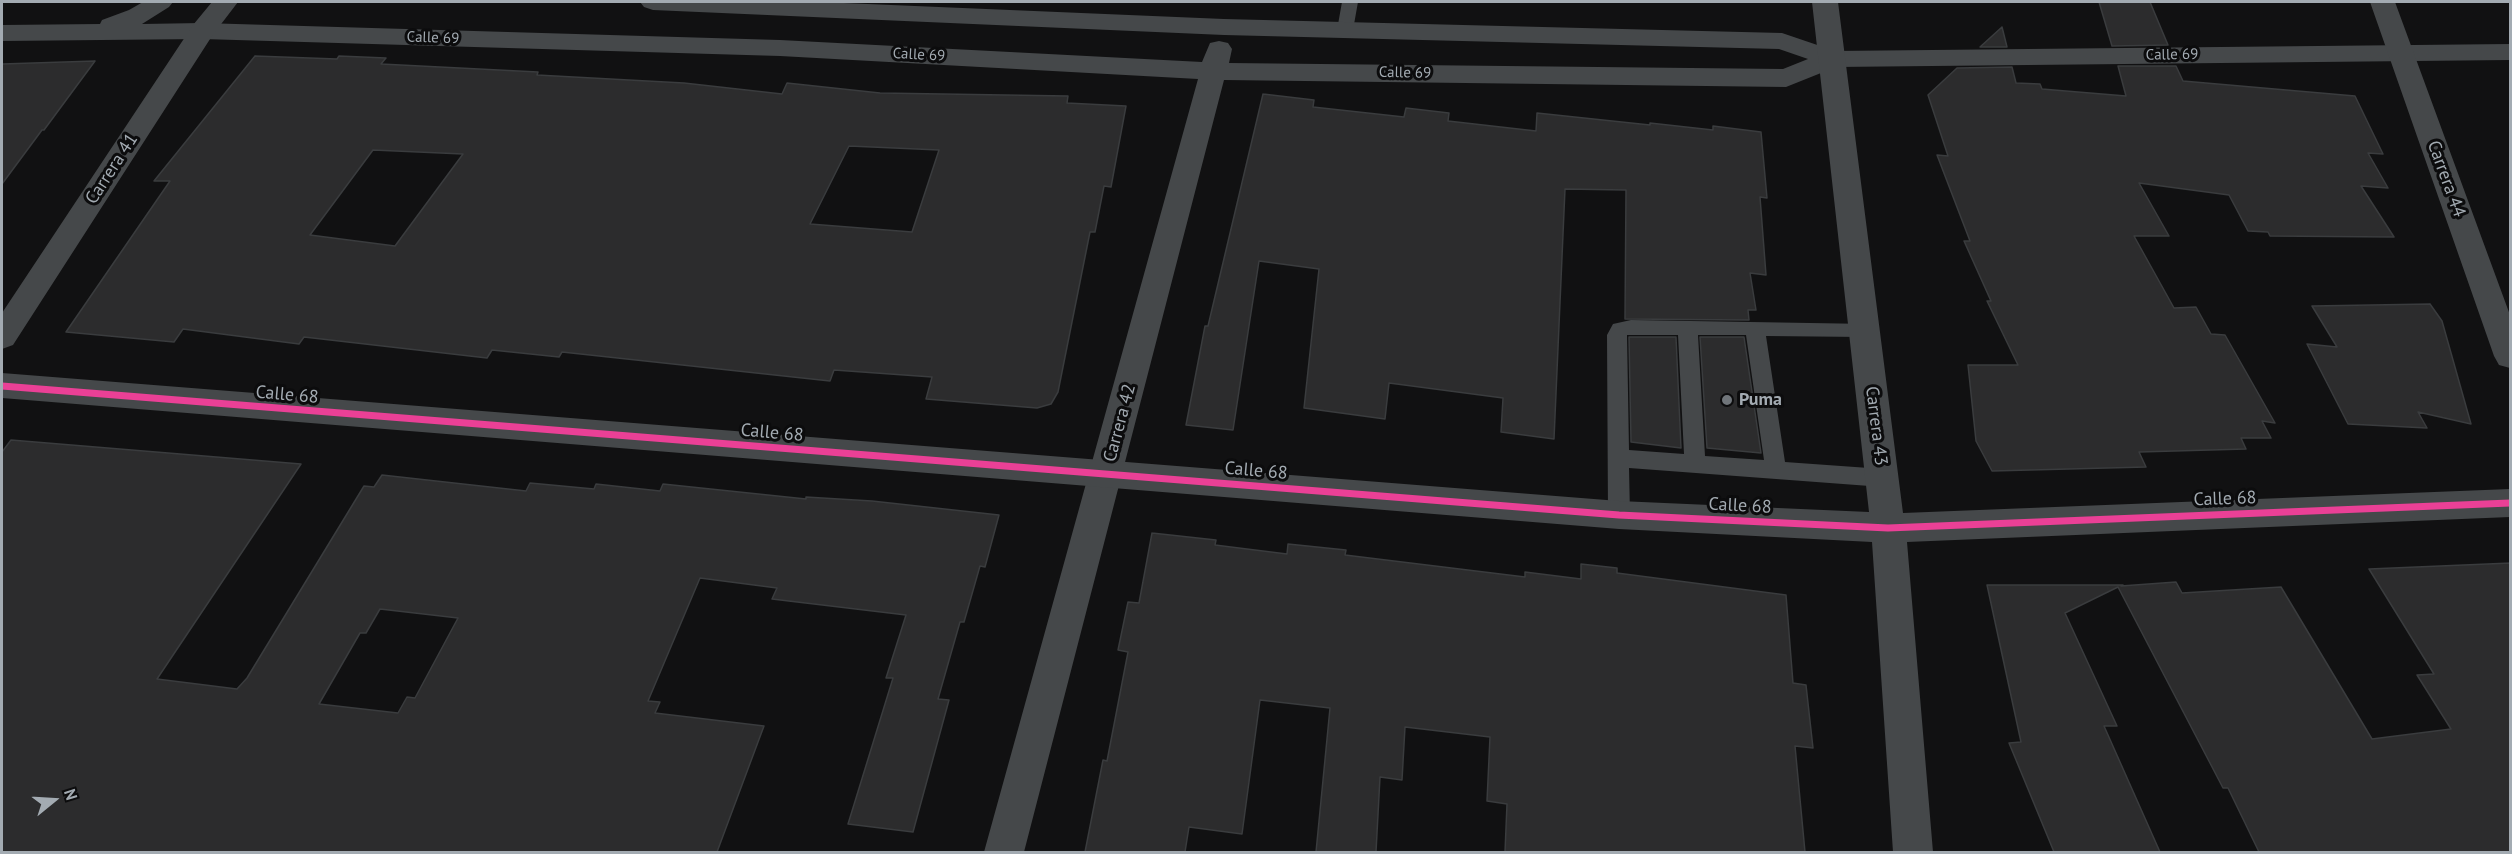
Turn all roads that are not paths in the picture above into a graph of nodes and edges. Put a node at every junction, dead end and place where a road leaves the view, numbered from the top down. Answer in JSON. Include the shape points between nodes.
{"nodes":[{"id":1,"x":160,"y":2,"type":"edge"},
{"id":2,"x":225,"y":2,"type":"edge"},
{"id":3,"x":653,"y":2,"type":"edge"},
{"id":4,"x":1350,"y":2,"type":"edge"},
{"id":5,"x":1826,"y":2,"type":"edge"},
{"id":6,"x":2382,"y":2,"type":"edge"},
{"id":7,"x":795,"y":6,"type":"junction"},
{"id":8,"x":1224,"y":27,"type":"junction"},
{"id":9,"x":1345,"y":30,"type":"junction"},
{"id":10,"x":86,"y":31,"type":"junction"},
{"id":11,"x":202,"y":32,"type":"junction"},
{"id":12,"x":2,"y":33,"type":"edge"},
{"id":13,"x":780,"y":48,"type":"junction"},
{"id":14,"x":2399,"y":51,"type":"junction"},
{"id":15,"x":2511,"y":52,"type":"edge"},
{"id":16,"x":1833,"y":59,"type":"junction"},
{"id":17,"x":1214,"y":71,"type":"junction"},
{"id":18,"x":1688,"y":328,"type":"junction"},
{"id":19,"x":1755,"y":328,"type":"junction"},
{"id":20,"x":1863,"y":329,"type":"junction"},
{"id":21,"x":2,"y":337,"type":"edge"},
{"id":22,"x":2511,"y":356,"type":"edge"},
{"id":23,"x":2,"y":386,"type":"edge"},
{"id":24,"x":1618,"y":458,"type":"junction"},
{"id":25,"x":1695,"y":465,"type":"junction"},
{"id":26,"x":1776,"y":470,"type":"junction"},
{"id":27,"x":1106,"y":474,"type":"junction"},
{"id":28,"x":1883,"y":478,"type":"junction"},
{"id":29,"x":2511,"y":503,"type":"edge"},
{"id":30,"x":1619,"y":515,"type":"junction"},
{"id":31,"x":1888,"y":528,"type":"junction"},
{"id":32,"x":1004,"y":852,"type":"edge"},
{"id":33,"x":1912,"y":852,"type":"edge"}],
"edges":[{"from":1,"to":10,"type":"street","via":[[121,23]]},
{"from":2,"to":11,"type":"street","name":"Carrera 41"},
{"from":3,"to":7,"type":"street","name":"Calle 69"},
{"from":4,"to":9,"type":"lane"},
{"from":5,"to":16,"type":"street","name":"Carrera 43"},
{"from":6,"to":14,"type":"street","name":"Carrera 44"},
{"from":7,"to":8,"type":"street","name":"Calle 69"},
{"from":7,"to":13,"type":"street"},
{"from":8,"to":9,"type":"street","name":"Calle 69"},
{"from":8,"to":17,"type":"street","name":"Carrera 42"},
{"from":9,"to":16,"type":"street","name":"Calle 69","via":[[1782,41]]},
{"from":10,"to":11,"type":"street","name":"Calle 69"},
{"from":10,"to":12,"type":"street","name":"Calle 69"},
{"from":11,"to":13,"type":"street","name":"Calle 69"},
{"from":11,"to":21,"type":"street","name":"Carrera 41"},
{"from":13,"to":17,"type":"street","name":"Calle 69"},
{"from":14,"to":15,"type":"street","name":"Calle 69"},
{"from":14,"to":16,"type":"street","name":"Calle 69"},
{"from":14,"to":22,"type":"street","name":"Carrera 44"},
{"from":16,"to":17,"type":"street","name":"Calle 69","via":[[1786,78]]},
{"from":16,"to":20,"type":"street","name":"Carrera 43"},
{"from":17,"to":27,"type":"street","name":"Carrera 42"},
{"from":18,"to":19,"type":"lane"},
{"from":18,"to":24,"type":"lane","via":[[1630,327],[1617,334]]},
{"from":18,"to":25,"type":"lane"},
{"from":19,"to":20,"type":"lane"},
{"from":19,"to":26,"type":"lane"},
{"from":20,"to":28,"type":"street","name":"Carrera 43"},
{"from":23,"to":27,"type":"street","name":"Calle 68"},
{"from":24,"to":25,"type":"lane"},
{"from":24,"to":30,"type":"lane"},
{"from":25,"to":26,"type":"lane"},
{"from":26,"to":28,"type":"lane"},
{"from":27,"to":30,"type":"street","name":"Calle 68"},
{"from":27,"to":32,"type":"street","name":"Carrera 42"},
{"from":28,"to":31,"type":"street","name":"Carrera 43"},
{"from":29,"to":31,"type":"street","name":"Calle 68"},
{"from":30,"to":31,"type":"street","name":"Calle 68"},
{"from":31,"to":33,"type":"street","name":"Carrera 43"}]}
